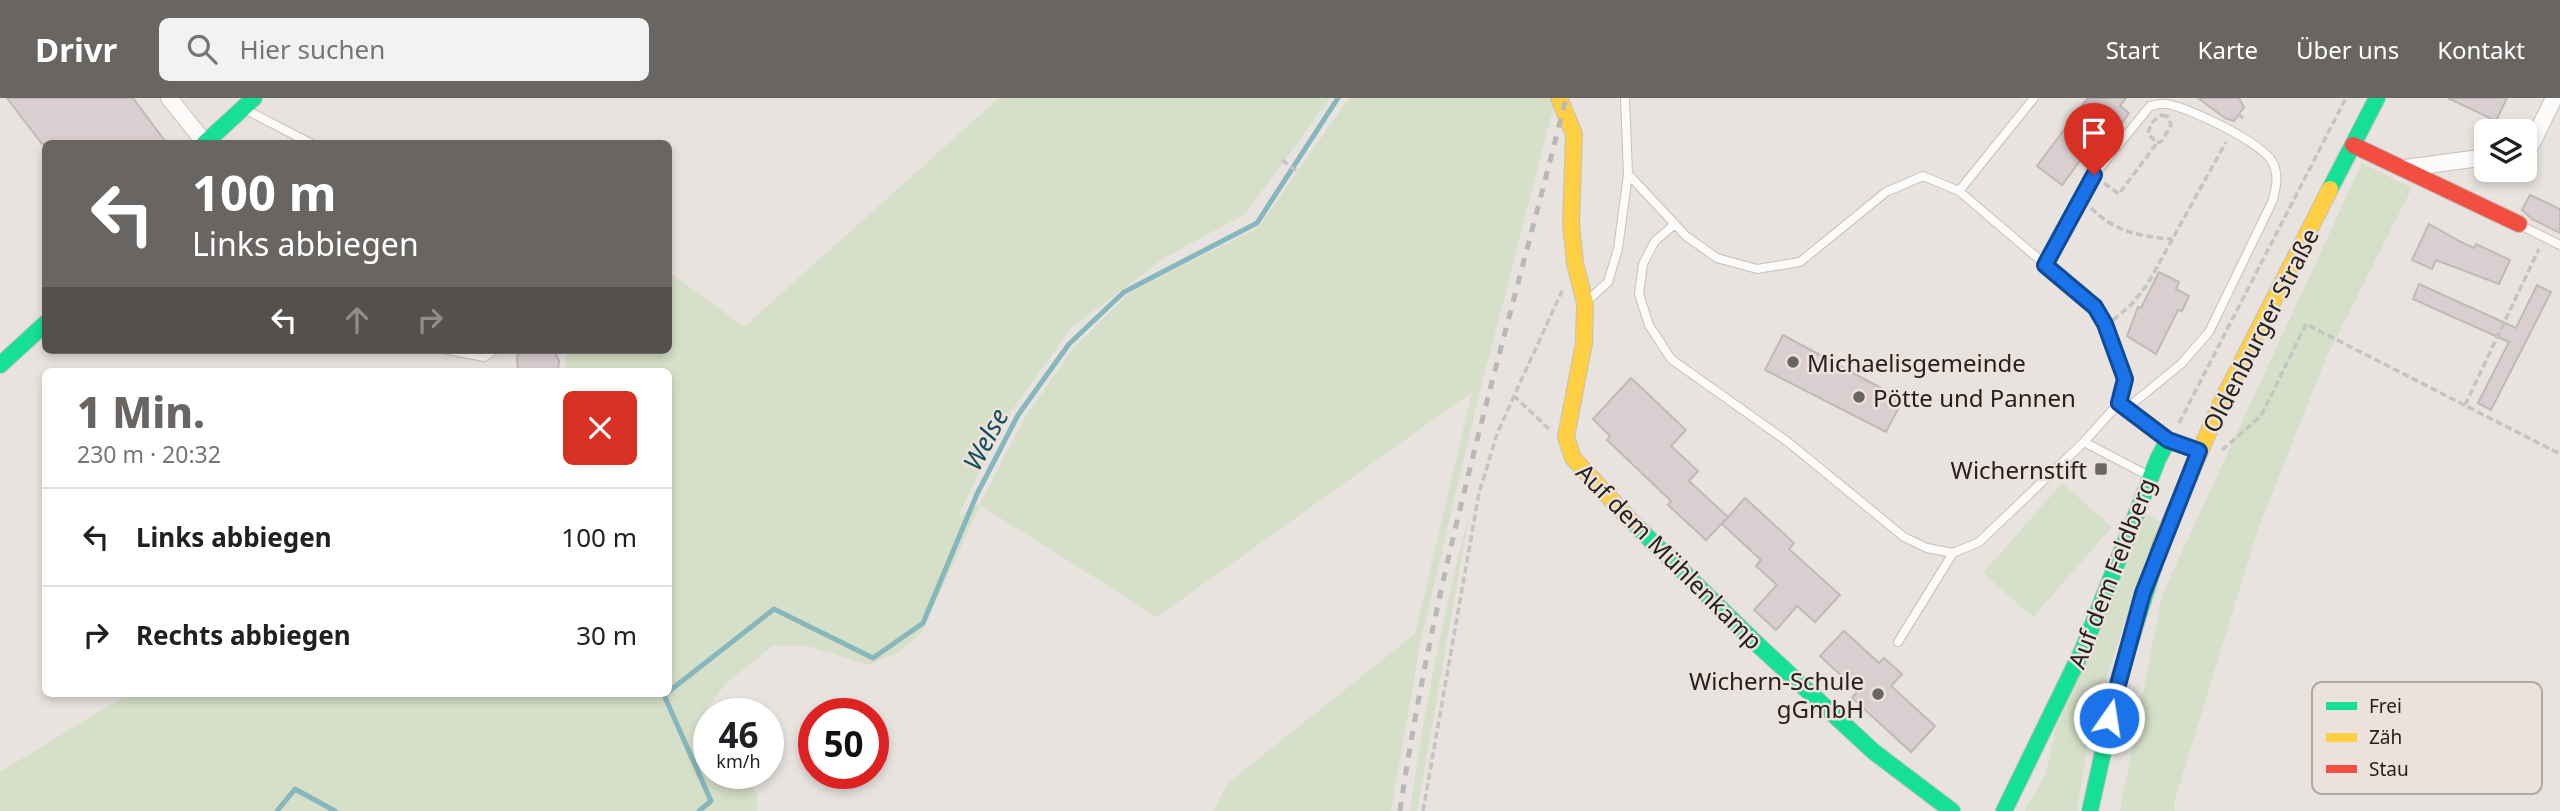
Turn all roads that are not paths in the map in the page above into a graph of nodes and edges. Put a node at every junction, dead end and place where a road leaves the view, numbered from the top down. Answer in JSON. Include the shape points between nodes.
{"nodes":[{"id":1,"x":169,"y":98,"type":"edge"},
{"id":2,"x":1559,"y":98,"type":"edge"},
{"id":3,"x":1625,"y":98,"type":"edge"},
{"id":4,"x":2034,"y":98,"type":"edge"},
{"id":5,"x":2377,"y":98,"type":"edge"},
{"id":6,"x":2554,"y":98,"type":"edge"},
{"id":7,"x":248,"y":103,"type":"edge"},
{"id":8,"x":2537,"y":133,"type":"edge"},
{"id":9,"x":202,"y":140,"type":"edge"},
{"id":10,"x":207,"y":140,"type":"edge"},
{"id":11,"x":306,"y":140,"type":"edge"},
{"id":12,"x":2353,"y":145,"type":"junction"},
{"id":13,"x":2474,"y":159,"type":"edge"},
{"id":14,"x":2405,"y":168,"type":"junction"},
{"id":15,"x":1628,"y":174,"type":"junction"},
{"id":16,"x":1959,"y":191,"type":"junction"},
{"id":17,"x":1675,"y":224,"type":"junction"},
{"id":18,"x":2519,"y":224,"type":"joint"},
{"id":19,"x":2560,"y":245,"type":"edge"},
{"id":20,"x":2045,"y":265,"type":"junction"},
{"id":21,"x":1585,"y":303,"type":"junction"},
{"id":22,"x":42,"y":327,"type":"edge"},
{"id":23,"x":469,"y":354,"type":"edge"},
{"id":24,"x":488,"y":354,"type":"edge"},
{"id":25,"x":0,"y":365,"type":"edge"},
{"id":26,"x":2119,"y":403,"type":"junction"},
{"id":27,"x":2126,"y":409,"type":"junction"},
{"id":28,"x":2168,"y":440,"type":"junction"},
{"id":29,"x":2084,"y":442,"type":"junction"},
{"id":30,"x":2199,"y":451,"type":"junction"},
{"id":31,"x":2147,"y":475,"type":"junction"},
{"id":32,"x":1953,"y":553,"type":"junction"},
{"id":33,"x":1898,"y":642,"type":"dead end"},
{"id":34,"x":1952,"y":811,"type":"edge"},
{"id":35,"x":2004,"y":811,"type":"edge"},
{"id":36,"x":2090,"y":811,"type":"edge"}],
"edges":[{"from":1,"to":9,"type":"street"},
{"from":2,"to":21,"type":"street","name":"Auf dem Mühlenkamp","via":[[1574,134],[1571,224]]},
{"from":3,"to":15,"type":"lane"},
{"from":4,"to":16,"type":"lane"},
{"from":5,"to":12,"type":"street","name":"Oldenburger Straße"},
{"from":6,"to":8,"type":"street"},
{"from":7,"to":10,"type":"street"},
{"from":7,"to":11,"type":"lane"},
{"from":12,"to":14,"type":"street"},
{"from":12,"to":30,"type":"street","name":"Oldenburger Straße"},
{"from":13,"to":14,"type":"street"},
{"from":14,"to":18,"type":"street"},
{"from":15,"to":17,"type":"lane"},
{"from":15,"to":21,"type":"lane","via":[[1618,249],[1608,282]]},
{"from":16,"to":17,"type":"lane","via":[[1923,176],[1886,192],[1800,262],[1758,269],[1717,258]]},
{"from":16,"to":20,"type":"lane"},
{"from":17,"to":32,"type":"lane","via":[[1655,241],[1643,264],[1639,294],[1649,325],[1671,359],[1788,442],[1904,537]]},
{"from":18,"to":19,"type":"lane"},
{"from":20,"to":26,"type":"lane","via":[[2095,307],[2105,324],[2125,379]]},
{"from":20,"to":27,"type":"lane","via":[[2094,175],[2150,106],[2164,103],[2187,110],[2263,148],[2273,163],[2278,180],[2273,200],[2209,332],[2181,364]]},
{"from":21,"to":34,"type":"street","name":"Auf dem Mühlenkamp","via":[[1584,343],[1566,437],[1573,458],[1757,644],[1874,752]]},
{"from":22,"to":25,"type":"street"},
{"from":23,"to":24,"type":"lane"},
{"from":26,"to":27,"type":"lane"},
{"from":26,"to":29,"type":"lane"},
{"from":27,"to":28,"type":"lane"},
{"from":28,"to":30,"type":"street"},
{"from":28,"to":31,"type":"street","name":"Auf dem Feldberg"},
{"from":29,"to":31,"type":"lane"},
{"from":29,"to":32,"type":"lane","via":[[1979,542]]},
{"from":30,"to":36,"type":"street","name":"Oldenburger Straße","via":[[2143,593],[2121,668]]},
{"from":31,"to":35,"type":"street","name":"Auf dem Feldberg","via":[[2107,591]]},
{"from":32,"to":33,"type":"lane"}]}
